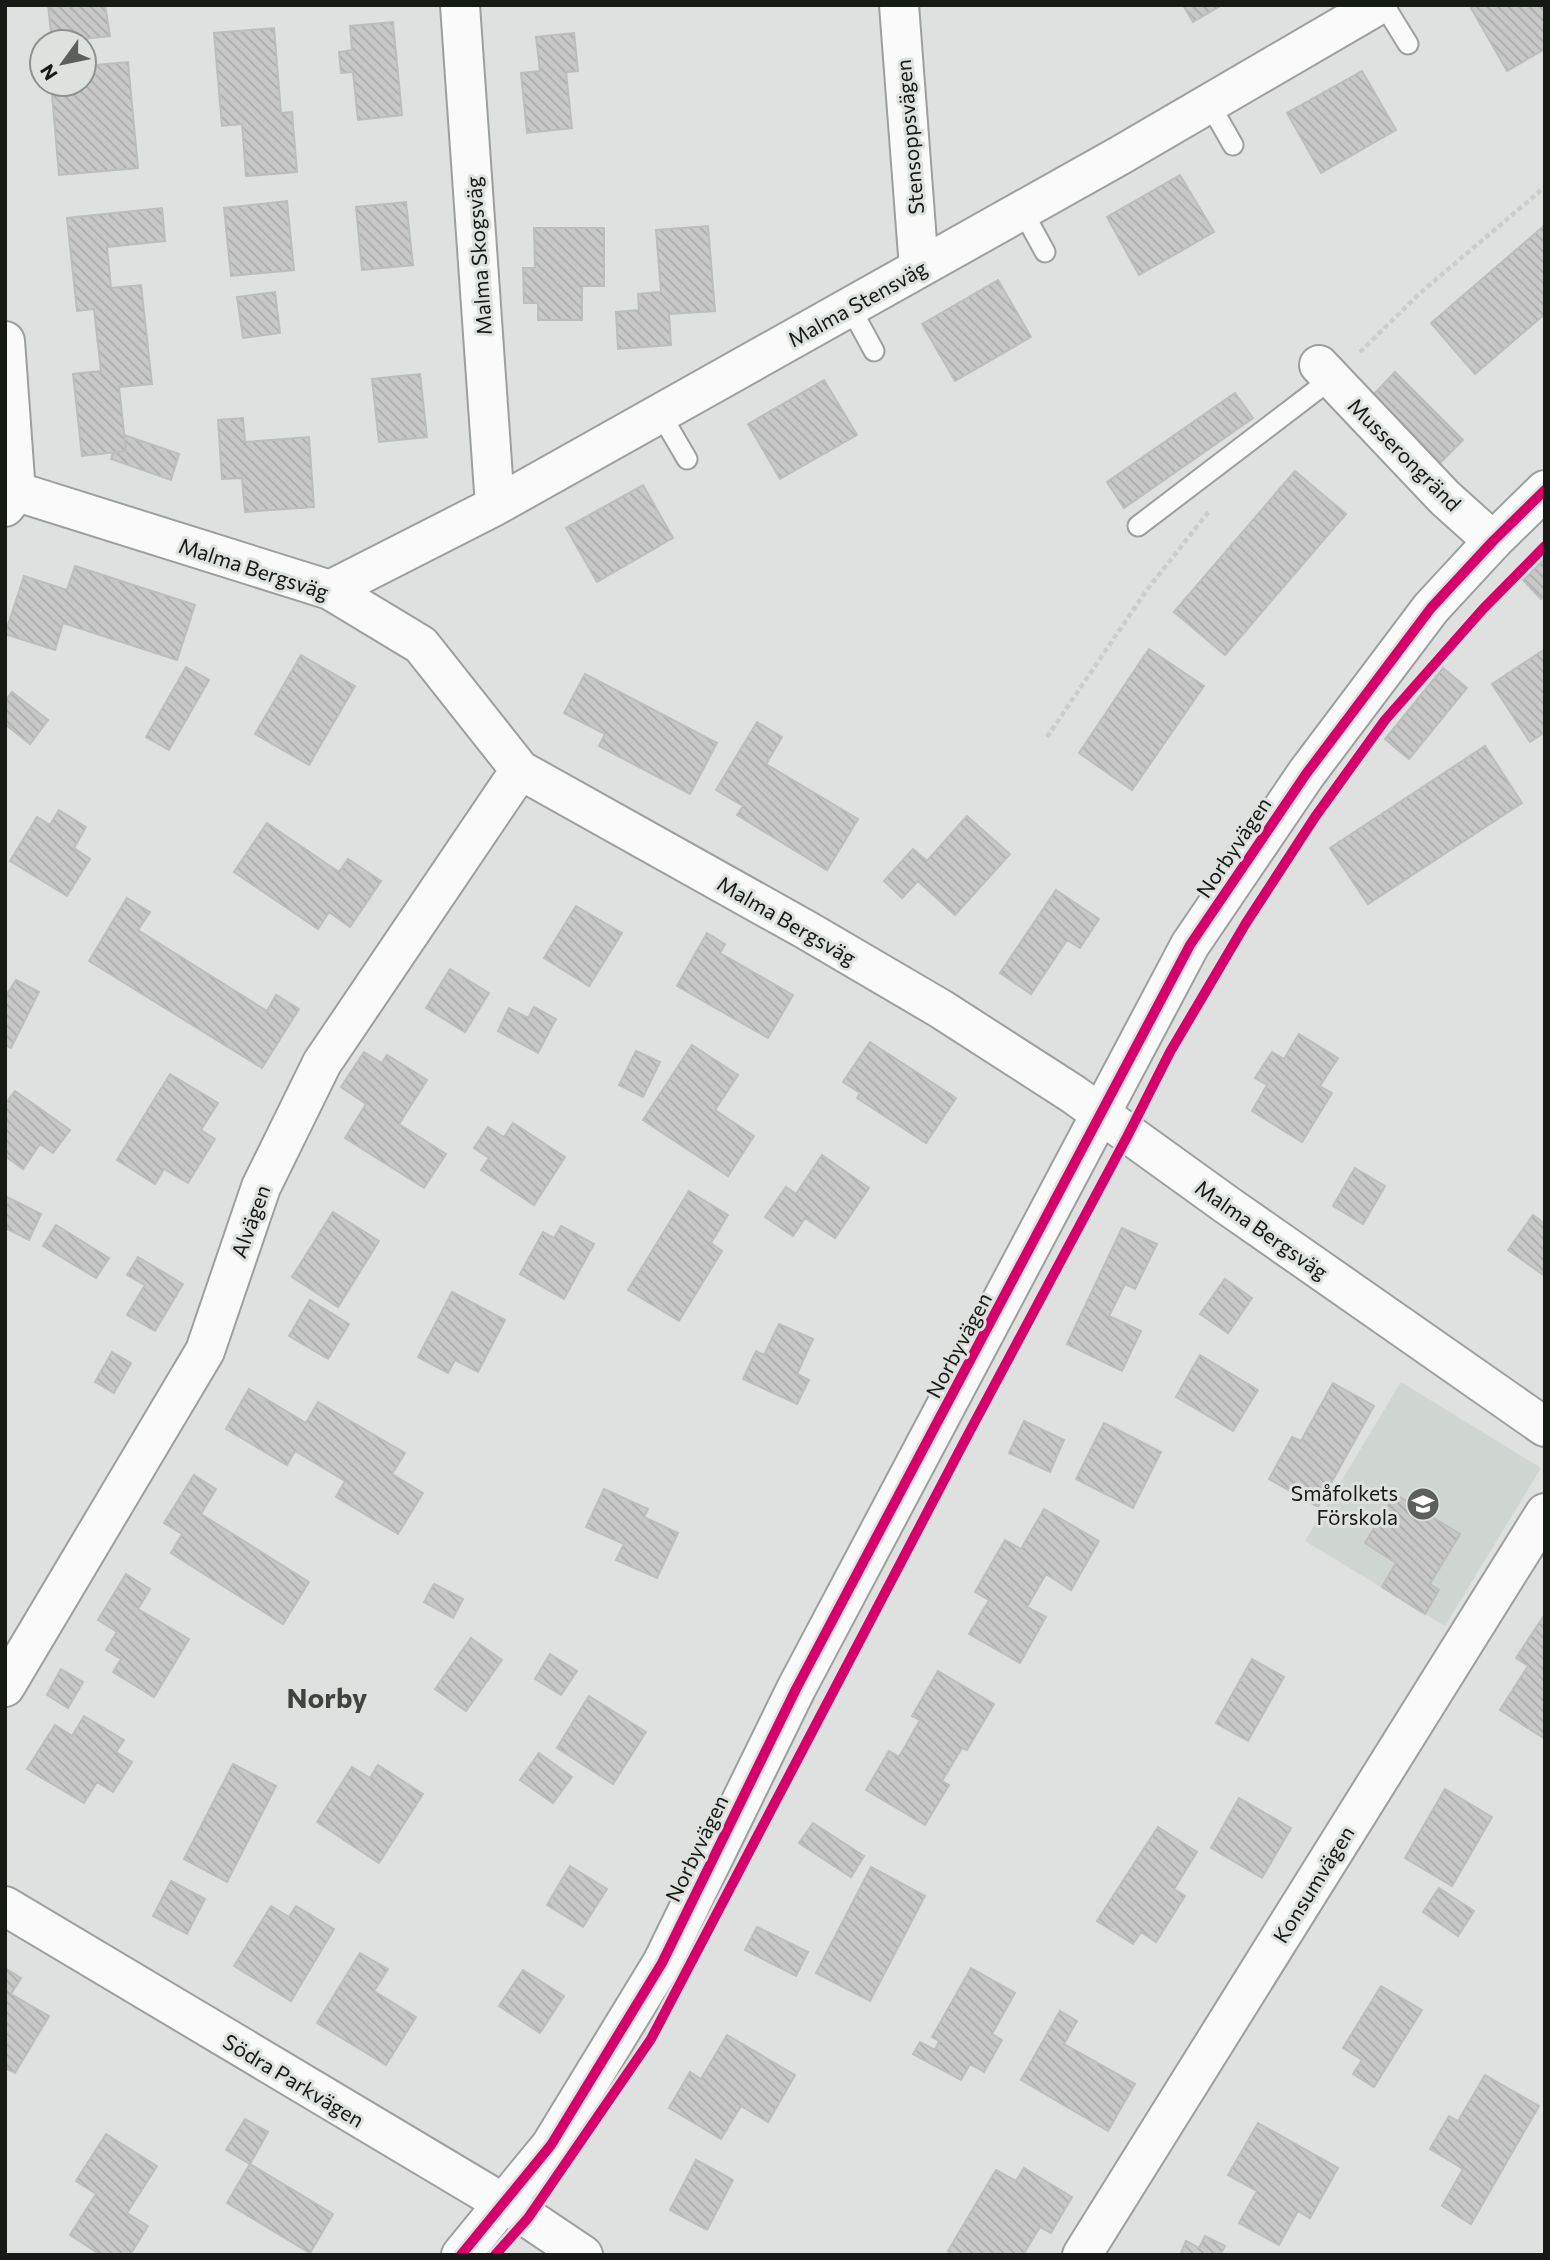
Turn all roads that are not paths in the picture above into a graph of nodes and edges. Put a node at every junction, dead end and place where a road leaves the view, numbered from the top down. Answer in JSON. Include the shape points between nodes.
{"nodes":[{"id":1,"x":460,"y":5,"type":"edge"},
{"id":2,"x":899,"y":5,"type":"edge"},
{"id":3,"x":1378,"y":5,"type":"edge"},
{"id":4,"x":1384,"y":5,"type":"edge"},
{"id":5,"x":1408,"y":44,"type":"dead end"},
{"id":6,"x":1209,"y":103,"type":"junction"},
{"id":7,"x":1233,"y":145,"type":"dead end"},
{"id":8,"x":1022,"y":210,"type":"junction"},
{"id":9,"x":1045,"y":253,"type":"dead end"},
{"id":10,"x":919,"y":268,"type":"junction"},
{"id":11,"x":850,"y":307,"type":"junction"},
{"id":12,"x":5,"y":341,"type":"edge"},
{"id":13,"x":874,"y":351,"type":"dead end"},
{"id":14,"x":1325,"y":372,"type":"joint"},
{"id":15,"x":660,"y":413,"type":"junction"},
{"id":16,"x":687,"y":459,"type":"dead end"},
{"id":17,"x":1545,"y":490,"type":"edge"},
{"id":18,"x":9,"y":496,"type":"edge"},
{"id":19,"x":495,"y":506,"type":"junction"},
{"id":20,"x":1138,"y":526,"type":"dead end"},
{"id":21,"x":1493,"y":541,"type":"junction"},
{"id":22,"x":330,"y":590,"type":"junction"},
{"id":23,"x":520,"y":770,"type":"junction"},
{"id":24,"x":1101,"y":1115,"type":"junction"},
{"id":25,"x":1545,"y":1427,"type":"edge"},
{"id":26,"x":1545,"y":1513,"type":"edge"},
{"id":27,"x":5,"y":1686,"type":"edge"},
{"id":28,"x":5,"y":1906,"type":"edge"},
{"id":29,"x":505,"y":2204,"type":"junction"},
{"id":30,"x":461,"y":2255,"type":"edge"},
{"id":31,"x":583,"y":2255,"type":"edge"},
{"id":32,"x":1082,"y":2255,"type":"edge"}],
"edges":[{"from":1,"to":19,"type":"street","name":"Malma Skogsväg"},
{"from":2,"to":10,"type":"street","name":"Stensoppsvägen"},
{"from":3,"to":6,"type":"street","name":"Malma Stensväg"},
{"from":4,"to":5,"type":"lane"},
{"from":6,"to":7,"type":"lane"},
{"from":6,"to":8,"type":"street","name":"Malma Stensväg"},
{"from":8,"to":9,"type":"lane"},
{"from":8,"to":10,"type":"street","name":"Malma Stensväg"},
{"from":10,"to":11,"type":"street","name":"Malma Stensväg"},
{"from":11,"to":13,"type":"lane"},
{"from":11,"to":15,"type":"street","name":"Malma Stensväg"},
{"from":12,"to":18,"type":"street"},
{"from":14,"to":20,"type":"lane"},
{"from":14,"to":21,"type":"street","name":"Musserongränd","via":[[1445,498]]},
{"from":15,"to":16,"type":"lane"},
{"from":15,"to":19,"type":"street","name":"Malma Stensväg"},
{"from":17,"to":21,"type":"street","name":"Norbyvägen"},
{"from":18,"to":22,"type":"street","name":"Malma Bergsväg"},
{"from":19,"to":22,"type":"street","name":"Malma Stensväg"},
{"from":21,"to":24,"type":"street","name":"Norbyvägen","via":[[1431,608],[1306,774],[1190,945]]},
{"from":22,"to":23,"type":"street","name":"Malma Bergsväg","via":[[421,645]]},
{"from":23,"to":24,"type":"street","name":"Malma Bergsväg","via":[[941,1009]]},
{"from":23,"to":27,"type":"street","name":"Alvägen","via":[[322,1063],[261,1187],[205,1351]]},
{"from":24,"to":25,"type":"street","name":"Malma Bergsväg"},
{"from":24,"to":29,"type":"street","name":"Norbyvägen","via":[[796,1689],[662,1963],[551,2145]]},
{"from":26,"to":32,"type":"street","name":"Konsumvägen"},
{"from":28,"to":29,"type":"street","name":"Södra Parkvägen"},
{"from":29,"to":30,"type":"street","name":"Norbyvägen"},
{"from":29,"to":31,"type":"street","name":"Södra Parkvägen"}]}
